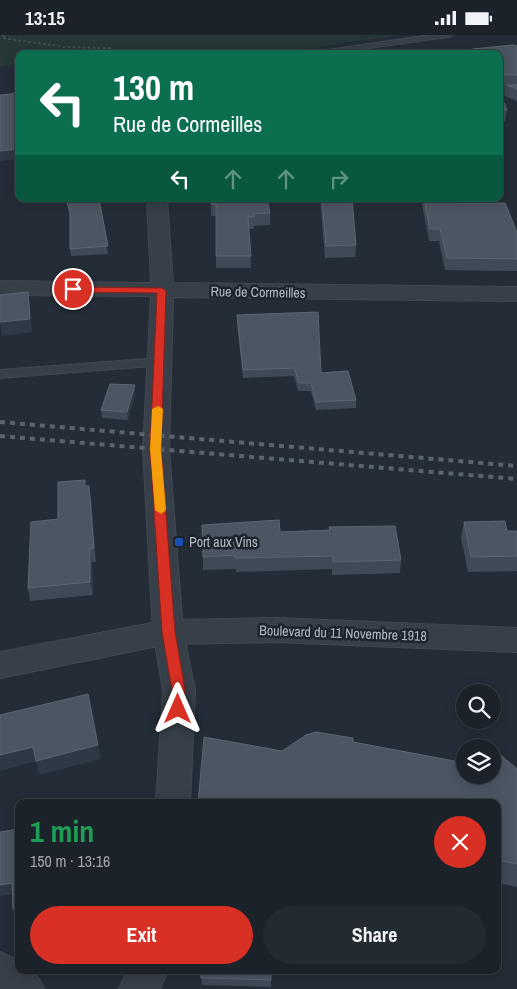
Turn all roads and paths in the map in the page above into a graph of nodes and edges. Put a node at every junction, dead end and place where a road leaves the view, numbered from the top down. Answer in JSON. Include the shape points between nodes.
{"nodes":[{"id":1,"x":2,"y":35,"type":"edge"},
{"id":2,"x":448,"y":35,"type":"edge"},
{"id":3,"x":103,"y":50,"type":"edge"},
{"id":4,"x":335,"y":50,"type":"edge"},
{"id":5,"x":503,"y":91,"type":"edge"},
{"id":6,"x":517,"y":91,"type":"edge"},
{"id":7,"x":157,"y":202,"type":"edge"},
{"id":8,"x":0,"y":288,"type":"edge"},
{"id":9,"x":162,"y":291,"type":"junction"},
{"id":10,"x":517,"y":294,"type":"edge"},
{"id":11,"x":160,"y":362,"type":"junction"},
{"id":12,"x":0,"y":374,"type":"edge"},
{"id":13,"x":168,"y":632,"type":"junction"},
{"id":14,"x":517,"y":640,"type":"edge"},
{"id":15,"x":0,"y":665,"type":"edge"},
{"id":16,"x":173,"y":799,"type":"edge"},
{"id":17,"x":0,"y":971,"type":"edge"},
{"id":18,"x":147,"y":974,"type":"edge"},
{"id":19,"x":24,"y":989,"type":"edge"},
{"id":20,"x":139,"y":989,"type":"edge"}],
"edges":[{"from":1,"to":3,"type":"path","via":[[65,47],[112,48]]},
{"from":2,"to":4,"type":"lane"},
{"from":5,"to":6,"type":"lane"},
{"from":7,"to":9,"type":"street"},
{"from":8,"to":9,"type":"street","name":"Rue de Cormeilles"},
{"from":9,"to":10,"type":"street","name":"Rue de Cormeilles"},
{"from":9,"to":11,"type":"street"},
{"from":11,"to":12,"type":"lane"},
{"from":11,"to":13,"type":"street","via":[[156,449]]},
{"from":13,"to":14,"type":"street","name":"Boulevard du 11 Novembre 1918","via":[[277,630]]},
{"from":13,"to":15,"type":"street","name":"Boulevard du 11 Novembre 1918"},
{"from":13,"to":16,"type":"street","via":[[179,690]]},
{"from":17,"to":19,"type":"street"},
{"from":18,"to":20,"type":"street"}]}
